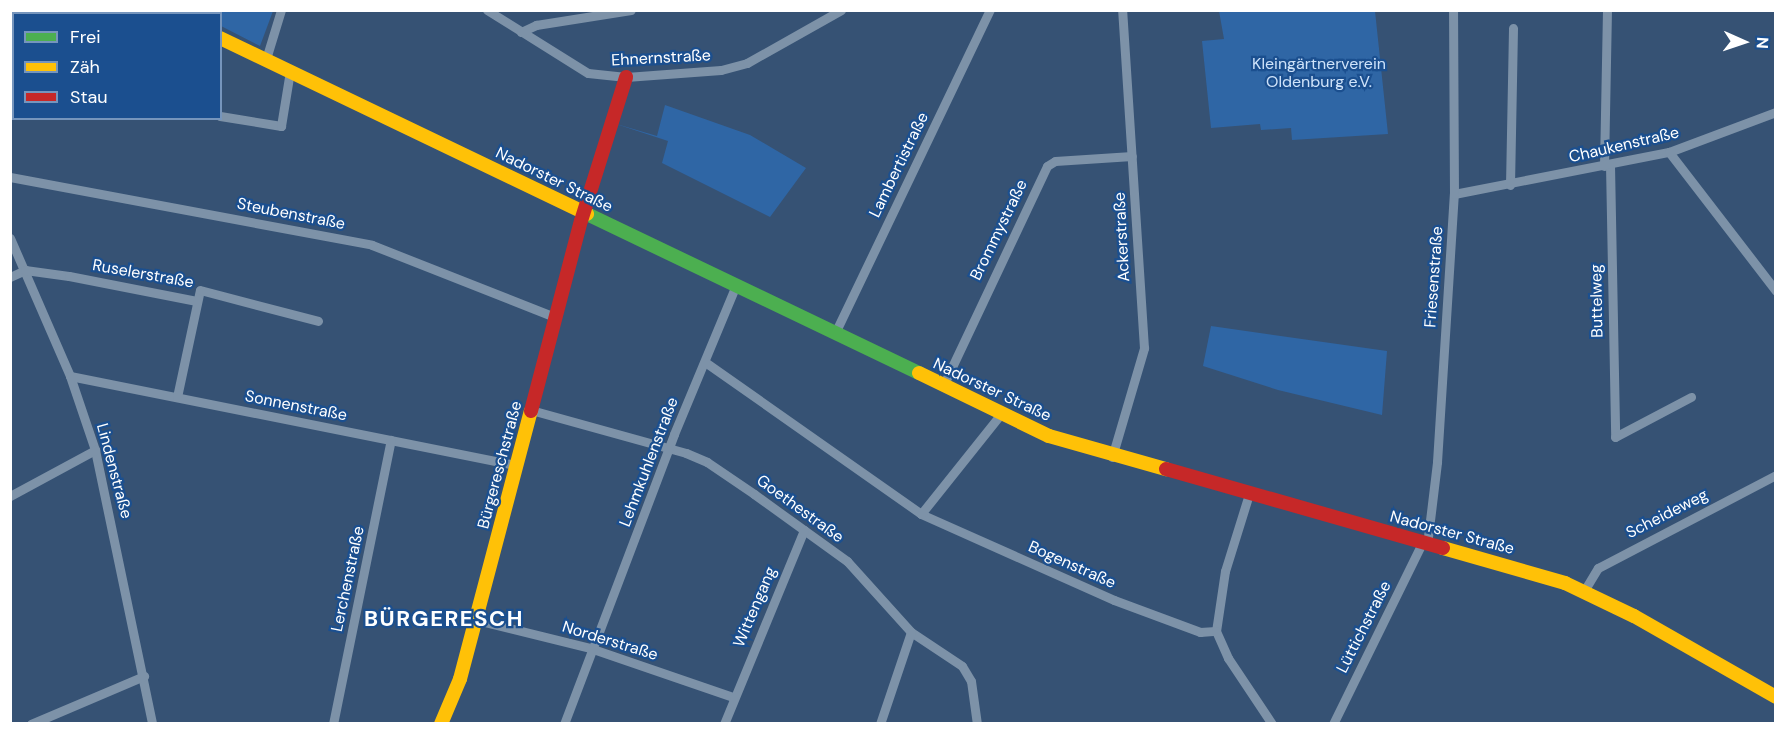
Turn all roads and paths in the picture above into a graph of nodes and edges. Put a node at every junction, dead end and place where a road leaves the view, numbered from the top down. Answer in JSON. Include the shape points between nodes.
{"nodes":[{"id":1,"x":281,"y":10,"type":"edge"},
{"id":2,"x":487,"y":10,"type":"edge"},
{"id":3,"x":631,"y":10,"type":"edge"},
{"id":4,"x":841,"y":10,"type":"edge"},
{"id":5,"x":990,"y":10,"type":"edge"},
{"id":6,"x":1122,"y":10,"type":"edge"},
{"id":7,"x":1453,"y":10,"type":"edge"},
{"id":8,"x":1607,"y":10,"type":"edge"},
{"id":9,"x":1513,"y":28,"type":"dead end"},
{"id":10,"x":521,"y":32,"type":"junction"},
{"id":11,"x":222,"y":39,"type":"edge"},
{"id":12,"x":266,"y":59,"type":"junction"},
{"id":13,"x":290,"y":71,"type":"junction"},
{"id":14,"x":626,"y":77,"type":"junction"},
{"id":15,"x":1776,"y":112,"type":"edge"},
{"id":16,"x":222,"y":116,"type":"edge"},
{"id":17,"x":1669,"y":152,"type":"junction"},
{"id":18,"x":1132,"y":156,"type":"junction"},
{"id":19,"x":1607,"y":165,"type":"junction"},
{"id":20,"x":10,"y":177,"type":"edge"},
{"id":21,"x":1510,"y":185,"type":"junction"},
{"id":22,"x":1454,"y":194,"type":"junction"},
{"id":23,"x":583,"y":212,"type":"junction"},
{"id":24,"x":10,"y":238,"type":"edge"},
{"id":25,"x":25,"y":270,"type":"junction"},
{"id":26,"x":10,"y":277,"type":"edge"},
{"id":27,"x":736,"y":285,"type":"junction"},
{"id":28,"x":1776,"y":291,"type":"edge"},
{"id":29,"x":196,"y":301,"type":"junction"},
{"id":30,"x":555,"y":317,"type":"junction"},
{"id":31,"x":318,"y":321,"type":"dead end"},
{"id":32,"x":835,"y":333,"type":"junction"},
{"id":33,"x":705,"y":362,"type":"junction"},
{"id":34,"x":70,"y":376,"type":"junction"},
{"id":35,"x":942,"y":386,"type":"junction"},
{"id":36,"x":177,"y":397,"type":"junction"},
{"id":37,"x":1691,"y":397,"type":"dead end"},
{"id":38,"x":531,"y":410,"type":"junction"},
{"id":39,"x":1000,"y":415,"type":"junction"},
{"id":40,"x":391,"y":440,"type":"junction"},
{"id":41,"x":669,"y":447,"type":"junction"},
{"id":42,"x":95,"y":450,"type":"junction"},
{"id":43,"x":1112,"y":457,"type":"junction"},
{"id":44,"x":516,"y":465,"type":"junction"},
{"id":45,"x":1776,"y":476,"type":"edge"},
{"id":46,"x":1249,"y":494,"type":"junction"},
{"id":47,"x":10,"y":496,"type":"edge"},
{"id":48,"x":921,"y":514,"type":"junction"},
{"id":49,"x":804,"y":530,"type":"junction"},
{"id":50,"x":1424,"y":544,"type":"junction"},
{"id":51,"x":1584,"y":591,"type":"junction"},
{"id":52,"x":476,"y":620,"type":"junction"},
{"id":53,"x":1215,"y":631,"type":"junction"},
{"id":54,"x":910,"y":632,"type":"junction"},
{"id":55,"x":590,"y":648,"type":"junction"},
{"id":56,"x":144,"y":676,"type":"junction"},
{"id":57,"x":733,"y":697,"type":"junction"},
{"id":58,"x":1776,"y":697,"type":"edge"},
{"id":59,"x":1267,"y":721,"type":"edge"},
{"id":60,"x":31,"y":723,"type":"edge"},
{"id":61,"x":152,"y":723,"type":"edge"},
{"id":62,"x":333,"y":723,"type":"edge"},
{"id":63,"x":441,"y":723,"type":"edge"},
{"id":64,"x":564,"y":723,"type":"edge"},
{"id":65,"x":724,"y":723,"type":"edge"},
{"id":66,"x":880,"y":723,"type":"edge"},
{"id":67,"x":977,"y":723,"type":"edge"},
{"id":68,"x":1333,"y":723,"type":"edge"}],
"edges":[{"from":1,"to":12,"type":"street"},
{"from":2,"to":10,"type":"street","name":"Ehnernstraße"},
{"from":3,"to":10,"type":"street","via":[[536,25]]},
{"from":4,"to":14,"type":"street","name":"Ehnernstraße","via":[[747,63],[721,70]]},
{"from":5,"to":32,"type":"street","name":"Lambertistraße"},
{"from":6,"to":18,"type":"street","name":"Ackerstraße"},
{"from":7,"to":22,"type":"street","name":"Friesenstraße"},
{"from":8,"to":19,"type":"street","name":"Buttelweg"},
{"from":9,"to":21,"type":"street"},
{"from":10,"to":14,"type":"street","name":"Ehnernstraße","via":[[588,73]]},
{"from":11,"to":12,"type":"street","name":"Nadorster Straße"},
{"from":12,"to":13,"type":"street","name":"Nadorster Straße"},
{"from":13,"to":16,"type":"street","via":[[281,126]]},
{"from":13,"to":23,"type":"street","name":"Nadorster Straße"},
{"from":14,"to":23,"type":"street","name":"Bürgereschstraße"},
{"from":15,"to":17,"type":"street","name":"Chaukenstraße"},
{"from":17,"to":19,"type":"street","name":"Chaukenstraße"},
{"from":17,"to":28,"type":"street"},
{"from":18,"to":35,"type":"street","name":"Brommystraße","via":[[1055,161],[1047,166]]},
{"from":18,"to":43,"type":"street","name":"Ackerstraße","via":[[1144,348]]},
{"from":19,"to":21,"type":"street","name":"Chaukenstraße"},
{"from":19,"to":37,"type":"street","name":"Buttelweg","via":[[1615,437]]},
{"from":20,"to":30,"type":"street","name":"Steubenstraße","via":[[372,246]]},
{"from":21,"to":22,"type":"street","name":"Chaukenstraße"},
{"from":22,"to":50,"type":"street","name":"Friesenstraße","via":[[1438,451]]},
{"from":23,"to":27,"type":"street","name":"Nadorster Straße"},
{"from":23,"to":30,"type":"street","name":"Bürgereschstraße"},
{"from":24,"to":25,"type":"street","name":"Lindenstraße"},
{"from":25,"to":26,"type":"street"},
{"from":25,"to":29,"type":"street","name":"Ruselerstraße"},
{"from":25,"to":34,"type":"street","name":"Lindenstraße"},
{"from":27,"to":32,"type":"street","name":"Nadorster Straße"},
{"from":27,"to":33,"type":"street","name":"Lehmkuhlenstraße"},
{"from":29,"to":31,"type":"street","name":"Ruselerstraße","via":[[200,290]]},
{"from":29,"to":36,"type":"street"},
{"from":30,"to":38,"type":"street","name":"Bürgereschstraße"},
{"from":32,"to":35,"type":"street","name":"Nadorster Straße"},
{"from":33,"to":41,"type":"street","name":"Lehmkuhlenstraße"},
{"from":33,"to":48,"type":"street","name":"Bogenstraße"},
{"from":34,"to":36,"type":"street","name":"Sonnenstraße"},
{"from":34,"to":42,"type":"street","name":"Lindenstraße"},
{"from":35,"to":39,"type":"street","name":"Nadorster Straße"},
{"from":36,"to":40,"type":"street","name":"Sonnenstraße"},
{"from":38,"to":41,"type":"street","name":"Goethestraße"},
{"from":38,"to":44,"type":"street","name":"Bürgereschstraße"},
{"from":39,"to":43,"type":"street","name":"Nadorster Straße"},
{"from":39,"to":48,"type":"street"},
{"from":40,"to":44,"type":"street","name":"Sonnenstraße"},
{"from":40,"to":62,"type":"street","name":"Lerchenstraße"},
{"from":41,"to":49,"type":"street","name":"Goethestraße","via":[[707,462]]},
{"from":41,"to":55,"type":"street","name":"Lehmkuhlenstraße","via":[[632,550]]},
{"from":42,"to":47,"type":"street"},
{"from":42,"to":56,"type":"street","name":"Lindenstraße"},
{"from":43,"to":46,"type":"street","name":"Nadorster Straße"},
{"from":44,"to":52,"type":"street","name":"Bürgereschstraße"},
{"from":45,"to":51,"type":"street","name":"Scheideweg","via":[[1598,568]]},
{"from":46,"to":50,"type":"street","name":"Nadorster Straße"},
{"from":46,"to":53,"type":"street","via":[[1225,571]]},
{"from":48,"to":53,"type":"street","name":"Bogenstraße","via":[[1114,600],[1200,632]]},
{"from":49,"to":54,"type":"street","name":"Goethestraße","via":[[861,574]]},
{"from":49,"to":57,"type":"street","name":"Wittengang"},
{"from":50,"to":51,"type":"street","name":"Nadorster Straße","via":[[1538,574]]},
{"from":50,"to":68,"type":"street","name":"Lüttichstraße"},
{"from":51,"to":58,"type":"street","name":"Nadorster Straße"},
{"from":52,"to":55,"type":"street","name":"Norderstraße"},
{"from":52,"to":63,"type":"street","name":"Bürgereschstraße","via":[[454,699]]},
{"from":53,"to":59,"type":"street"},
{"from":54,"to":66,"type":"street"},
{"from":54,"to":67,"type":"street","name":"Goethestraße","via":[[954,659],[967,673]]},
{"from":55,"to":57,"type":"street","name":"Norderstraße"},
{"from":55,"to":64,"type":"street","name":"Lehmkuhlenstraße"},
{"from":56,"to":60,"type":"street"},
{"from":56,"to":61,"type":"street","name":"Lindenstraße"},
{"from":57,"to":65,"type":"street","name":"Wittengang"}]}
